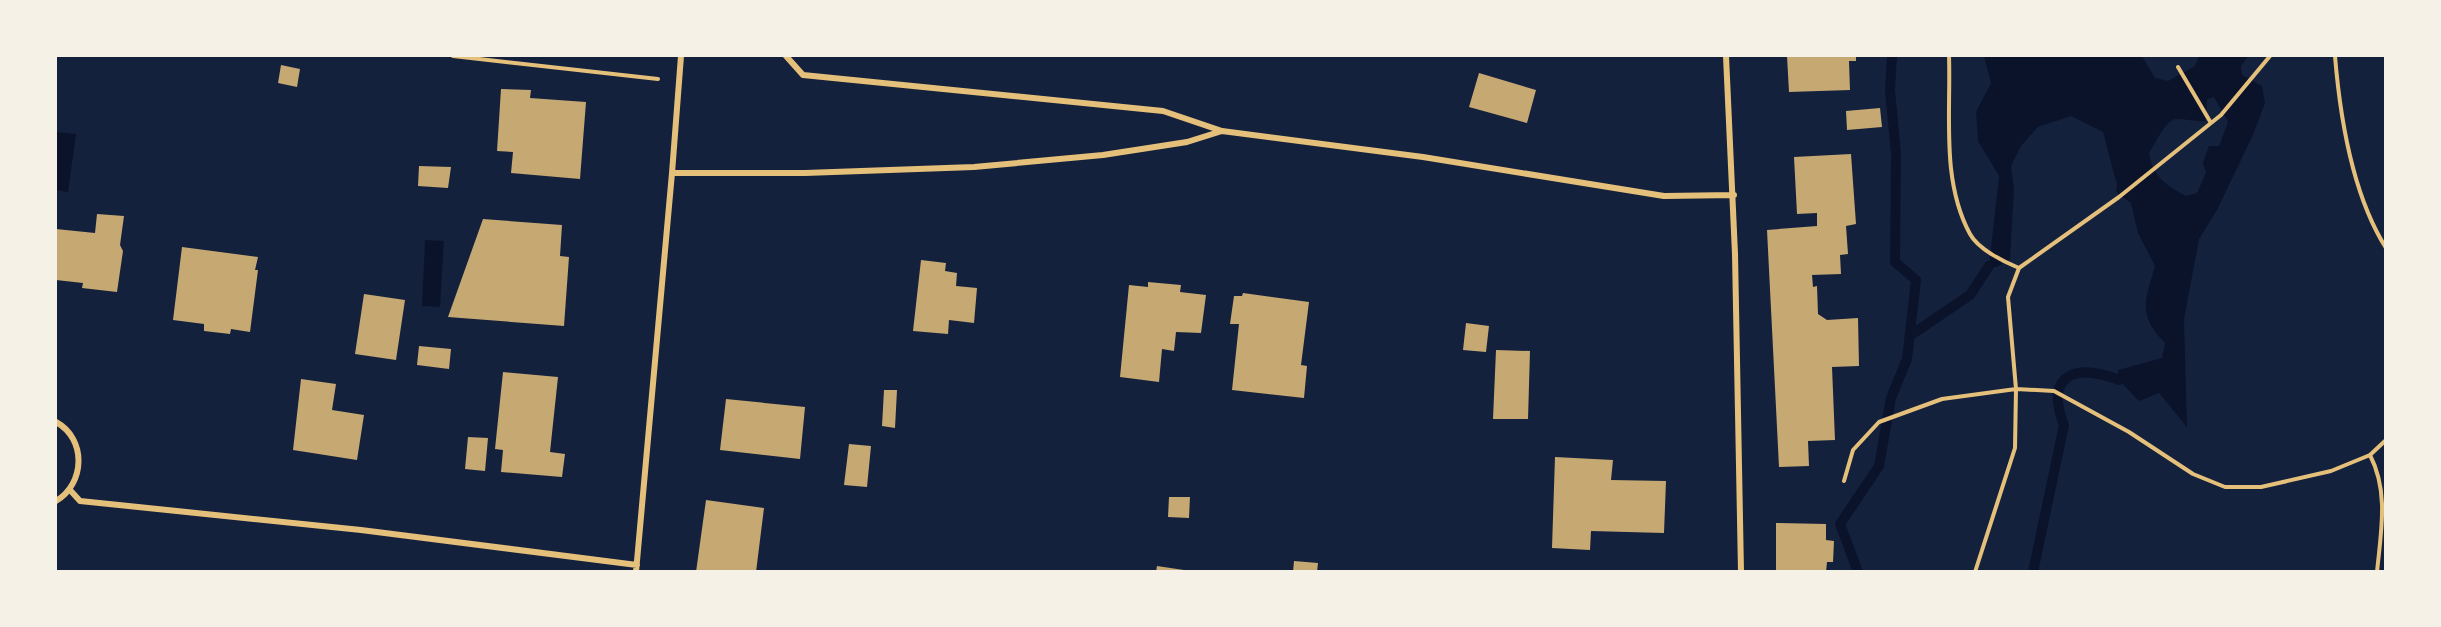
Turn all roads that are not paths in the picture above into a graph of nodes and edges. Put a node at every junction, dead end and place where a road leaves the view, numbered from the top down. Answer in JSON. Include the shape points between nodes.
{"nodes":[{"id":1,"x":681,"y":56,"type":"edge"},
{"id":2,"x":786,"y":56,"type":"edge"},
{"id":3,"x":1726,"y":56,"type":"edge"},
{"id":4,"x":1222,"y":131,"type":"junction"},
{"id":5,"x":672,"y":173,"type":"junction"},
{"id":6,"x":1734,"y":195,"type":"junction"},
{"id":7,"x":56,"y":422,"type":"edge"},
{"id":8,"x":70,"y":490,"type":"junction"},
{"id":9,"x":56,"y":501,"type":"edge"},
{"id":10,"x":636,"y":568,"type":"edge"},
{"id":11,"x":1741,"y":572,"type":"edge"}],
"edges":[{"from":1,"to":5,"type":"street"},
{"from":2,"to":4,"type":"street","via":[[803,75],[1163,111]]},
{"from":3,"to":6,"type":"street"},
{"from":4,"to":5,"type":"street","via":[[1186,142],[1103,155],[974,167]]},
{"from":4,"to":6,"type":"street","via":[[1424,157],[1664,196]]},
{"from":5,"to":10,"type":"street"},
{"from":6,"to":11,"type":"street"},
{"from":7,"to":8,"type":"street","via":[[72,438],[79,460]]},
{"from":8,"to":9,"type":"street"},
{"from":8,"to":10,"type":"street","via":[[80,501],[396,534]]}]}
